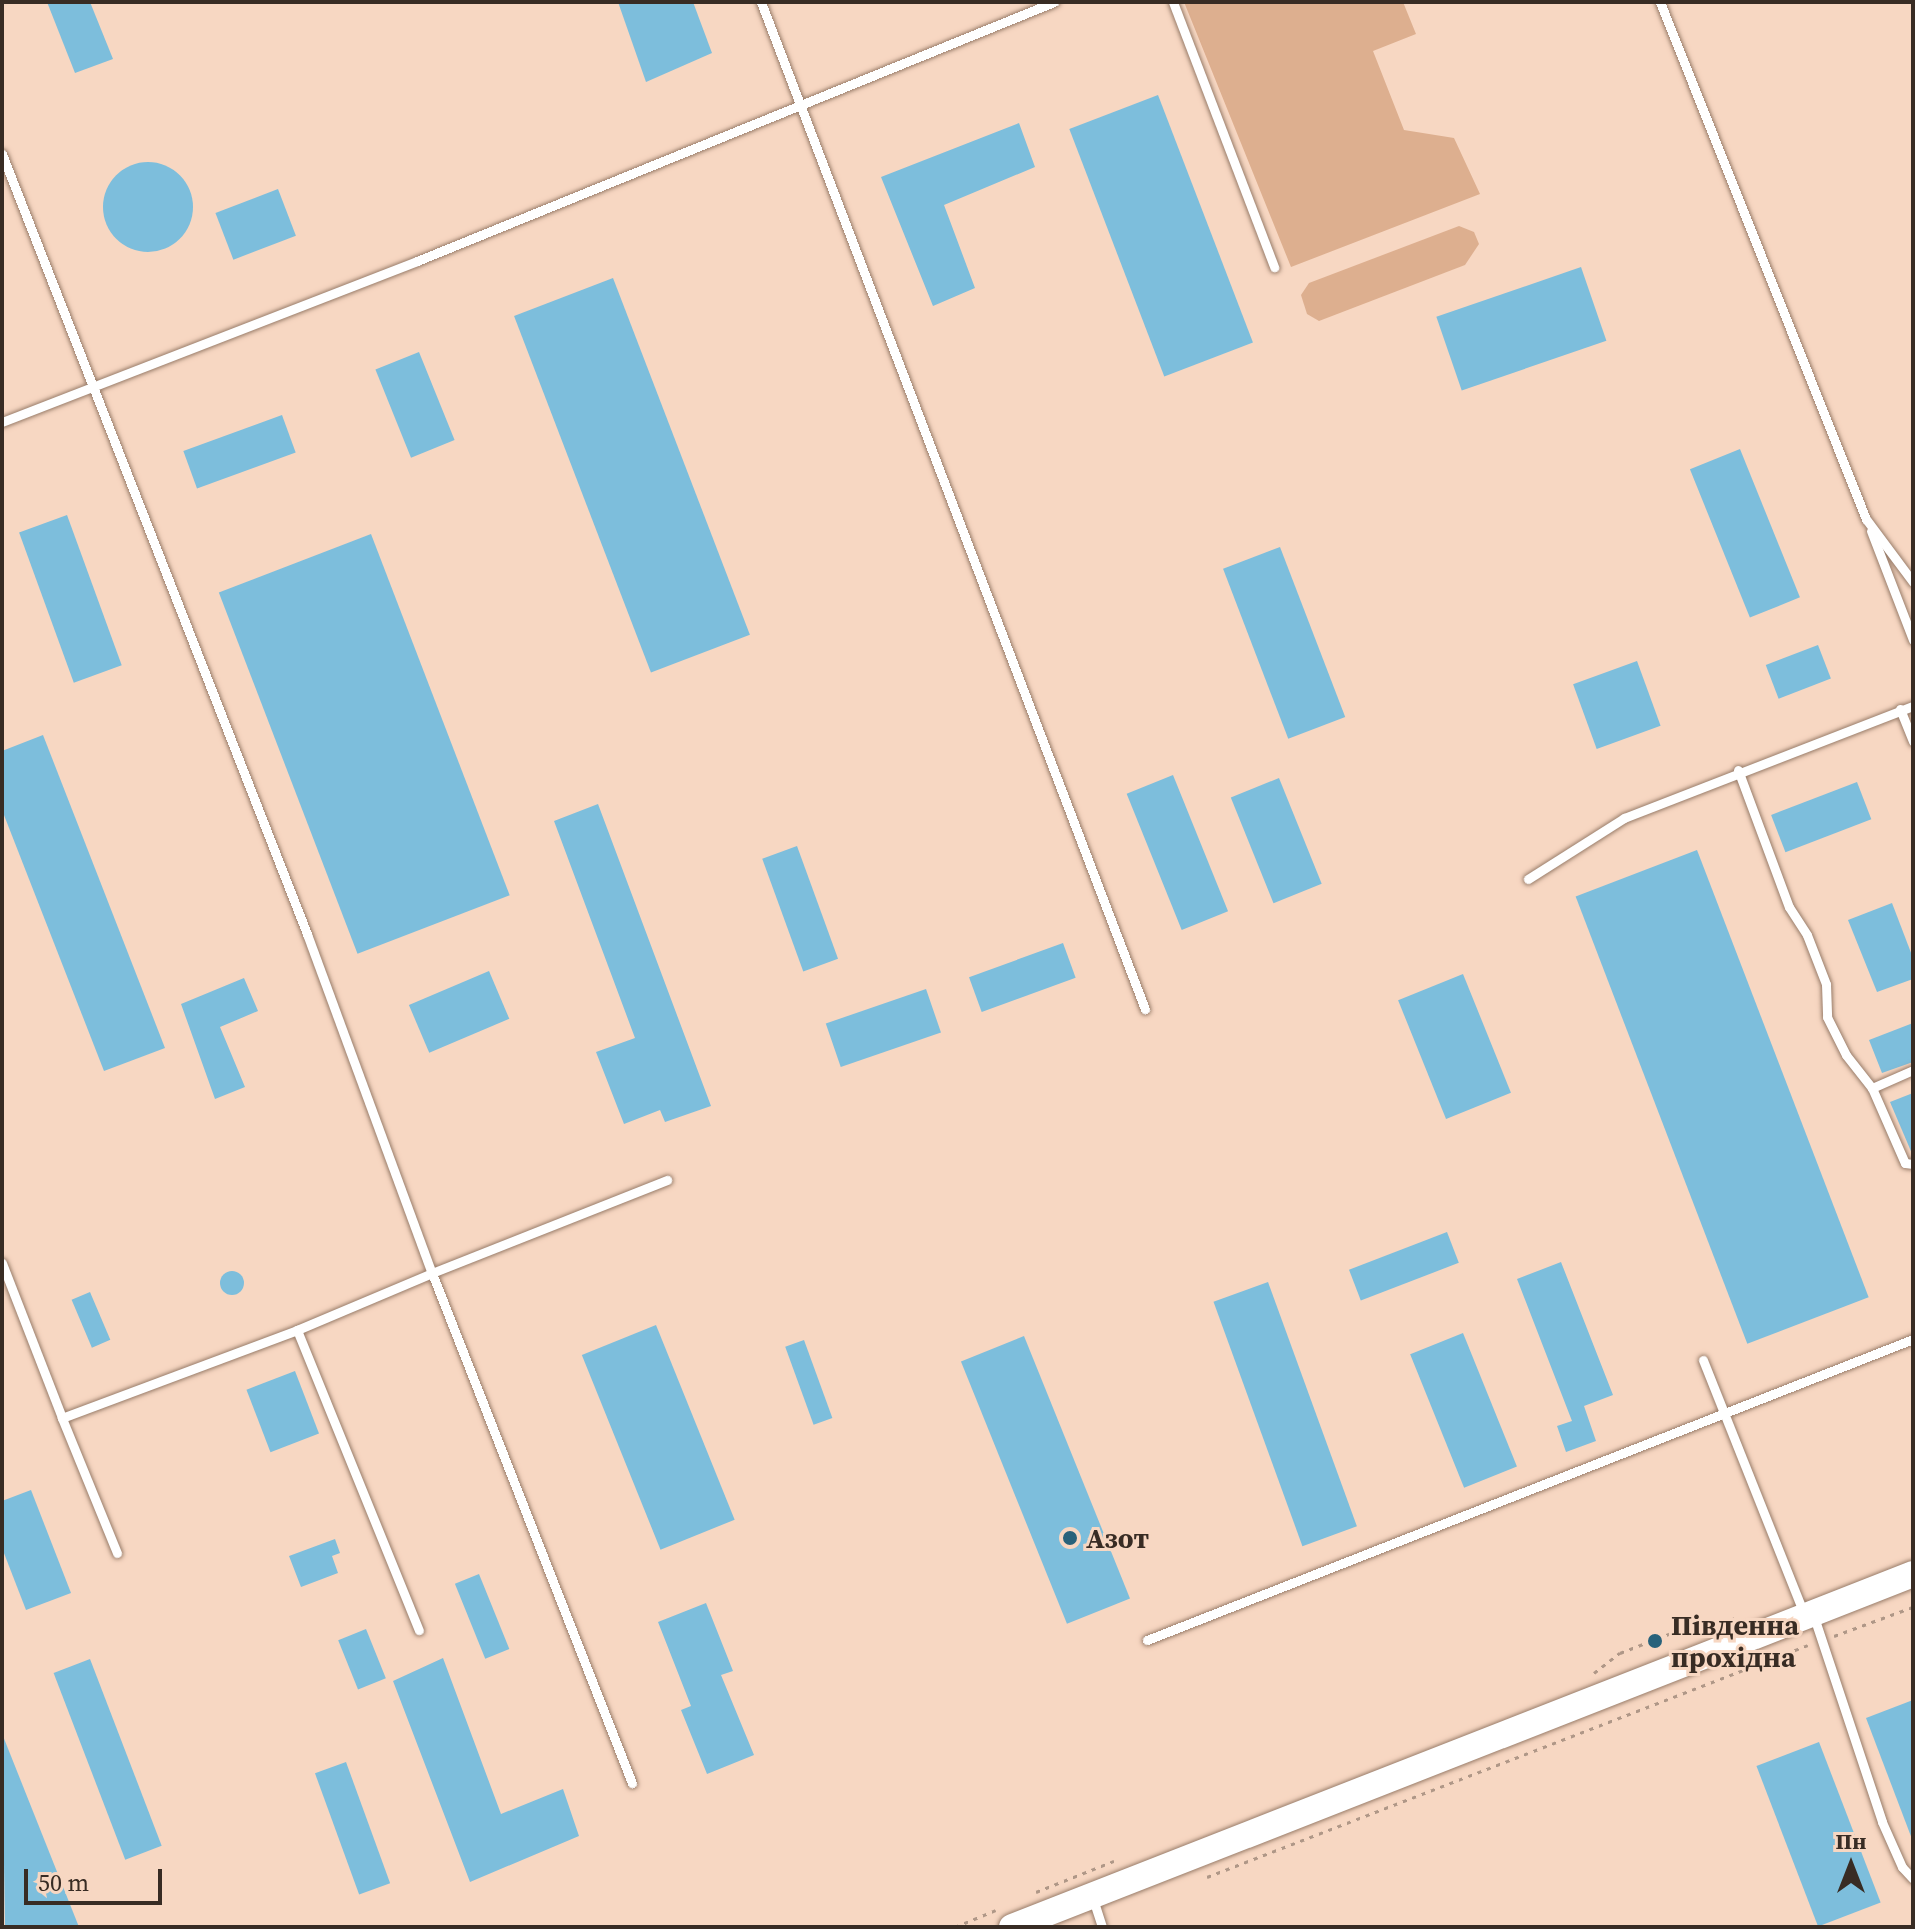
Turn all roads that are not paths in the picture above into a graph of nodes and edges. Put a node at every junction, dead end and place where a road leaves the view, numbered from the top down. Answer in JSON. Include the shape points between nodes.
{"nodes":[{"id":1,"x":761,"y":2,"type":"edge"},
{"id":2,"x":1054,"y":2,"type":"edge"},
{"id":3,"x":1173,"y":2,"type":"edge"},
{"id":4,"x":1660,"y":2,"type":"edge"},
{"id":5,"x":802,"y":106,"type":"junction"},
{"id":6,"x":2,"y":154,"type":"edge"},
{"id":7,"x":1274,"y":267,"type":"dead end"},
{"id":8,"x":92,"y":388,"type":"junction"},
{"id":9,"x":2,"y":422,"type":"edge"},
{"id":10,"x":1866,"y":519,"type":"junction"},
{"id":11,"x":1913,"y":582,"type":"edge"},
{"id":12,"x":1913,"y":640,"type":"edge"},
{"id":13,"x":1913,"y":706,"type":"edge"},
{"id":14,"x":1900,"y":709,"type":"junction"},
{"id":15,"x":1913,"y":741,"type":"edge"},
{"id":16,"x":1738,"y":770,"type":"junction"},
{"id":17,"x":1528,"y":879,"type":"dead end"},
{"id":18,"x":1145,"y":1009,"type":"dead end"},
{"id":19,"x":1913,"y":1070,"type":"edge"},
{"id":20,"x":1872,"y":1088,"type":"junction"},
{"id":21,"x":1913,"y":1164,"type":"edge"},
{"id":22,"x":667,"y":1180,"type":"dead end"},
{"id":23,"x":2,"y":1263,"type":"edge"},
{"id":24,"x":432,"y":1273,"type":"junction"},
{"id":25,"x":297,"y":1330,"type":"junction"},
{"id":26,"x":1913,"y":1339,"type":"edge"},
{"id":27,"x":1703,"y":1360,"type":"dead end"},
{"id":28,"x":1723,"y":1410,"type":"junction"},
{"id":29,"x":62,"y":1418,"type":"junction"},
{"id":30,"x":117,"y":1553,"type":"dead end"},
{"id":31,"x":1913,"y":1574,"type":"edge"},
{"id":32,"x":1809,"y":1615,"type":"junction"},
{"id":33,"x":419,"y":1630,"type":"dead end"},
{"id":34,"x":1147,"y":1640,"type":"dead end"},
{"id":35,"x":632,"y":1783,"type":"dead end"},
{"id":36,"x":1913,"y":1879,"type":"edge"},
{"id":37,"x":1092,"y":1896,"type":"junction"},
{"id":38,"x":1012,"y":1927,"type":"edge"},
{"id":39,"x":1102,"y":1927,"type":"edge"}],
"edges":[{"from":1,"to":5,"type":"lane"},
{"from":2,"to":5,"type":"lane"},
{"from":3,"to":7,"type":"lane"},
{"from":4,"to":10,"type":"lane"},
{"from":5,"to":8,"type":"lane"},
{"from":5,"to":18,"type":"lane"},
{"from":6,"to":8,"type":"lane"},
{"from":8,"to":9,"type":"lane"},
{"from":8,"to":24,"type":"lane","via":[[307,934]]},
{"from":10,"to":11,"type":"lane"},
{"from":10,"to":12,"type":"lane"},
{"from":13,"to":14,"type":"lane"},
{"from":14,"to":15,"type":"lane"},
{"from":14,"to":16,"type":"lane"},
{"from":16,"to":17,"type":"lane","via":[[1624,818]]},
{"from":16,"to":20,"type":"lane","via":[[1789,907],[1807,935],[1826,984],[1827,1017],[1846,1055]]},
{"from":19,"to":20,"type":"lane"},
{"from":20,"to":21,"type":"lane","via":[[1905,1163]]},
{"from":22,"to":24,"type":"lane"},
{"from":23,"to":29,"type":"lane"},
{"from":24,"to":25,"type":"lane"},
{"from":24,"to":35,"type":"lane"},
{"from":25,"to":29,"type":"lane"},
{"from":25,"to":33,"type":"lane"},
{"from":26,"to":28,"type":"lane"},
{"from":27,"to":28,"type":"lane"},
{"from":28,"to":32,"type":"lane"},
{"from":28,"to":34,"type":"lane"},
{"from":29,"to":30,"type":"lane"},
{"from":31,"to":32,"type":"main road"},
{"from":32,"to":36,"type":"lane","via":[[1882,1822]]},
{"from":32,"to":37,"type":"main road"},
{"from":37,"to":38,"type":"main road"},
{"from":37,"to":39,"type":"lane"}]}
